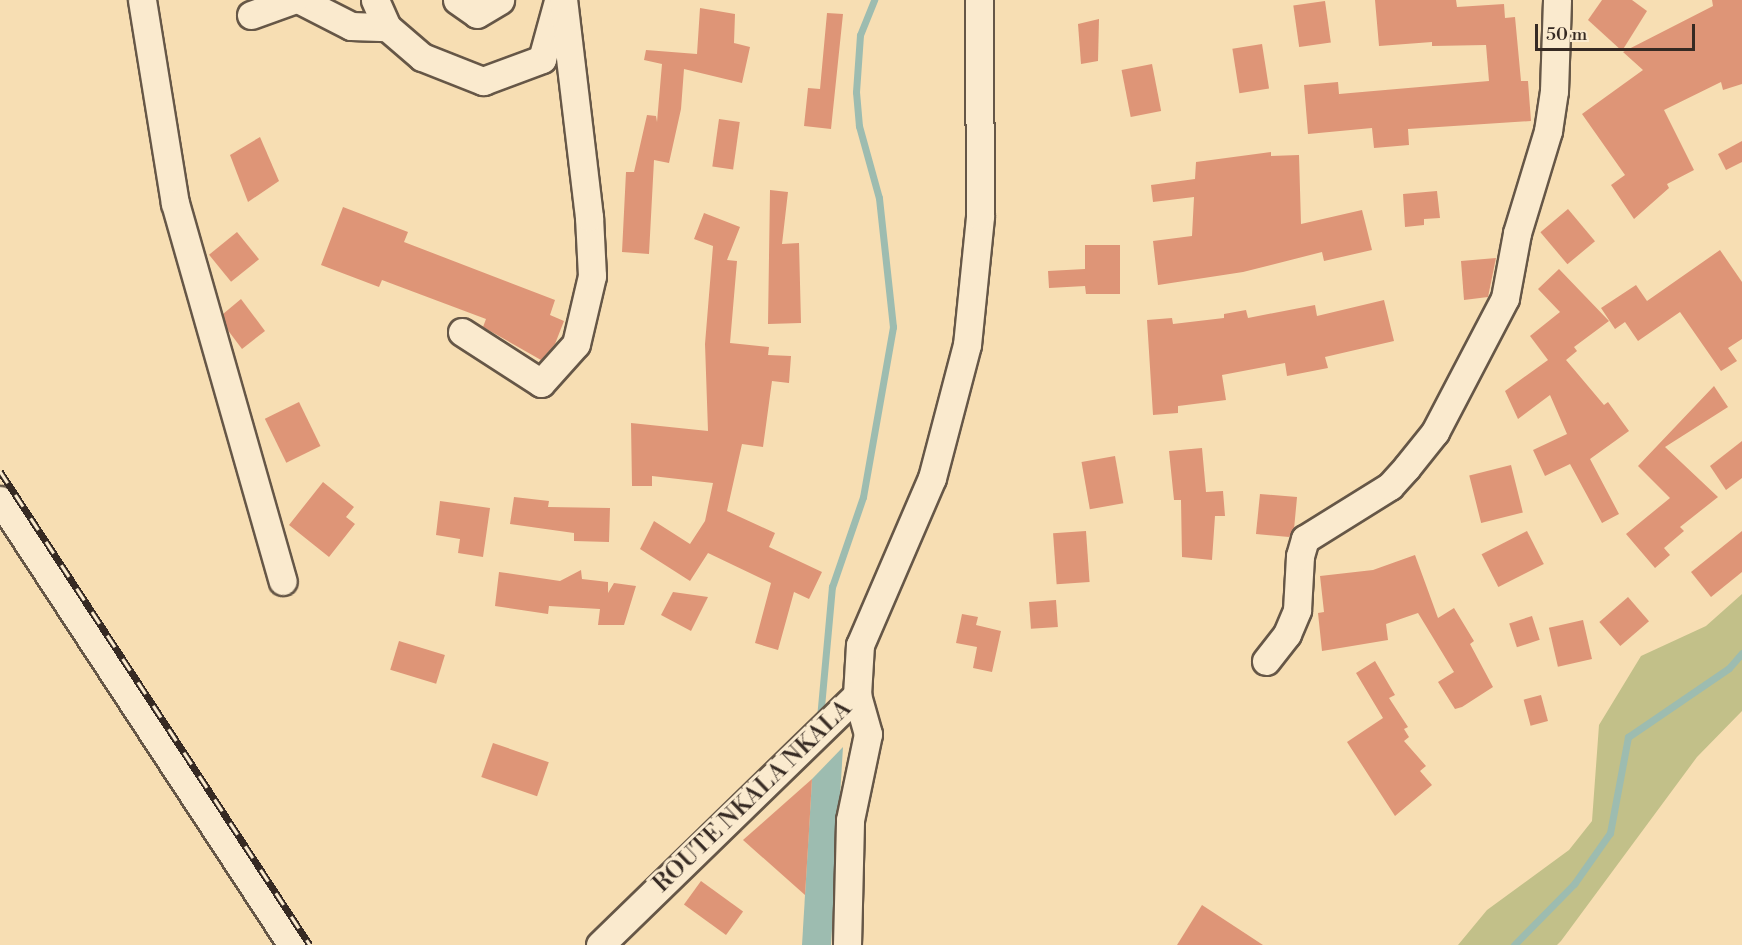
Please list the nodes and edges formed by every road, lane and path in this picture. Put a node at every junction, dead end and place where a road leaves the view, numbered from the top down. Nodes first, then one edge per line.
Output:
1 (142, 0) edge
2 (293, 0) edge
3 (300, 0) edge
4 (375, 0) edge
5 (457, 0) edge
6 (500, 0) edge
7 (558, 0) edge
8 (563, 0) edge
9 (979, 0) edge
10 (1557, 0) edge
11 (251, 15) dead end
12 (387, 27) junction
13 (462, 332) dead end
14 (0, 500) edge
15 (283, 581) dead end
16 (1266, 661) dead end
17 (857, 695) junction
18 (292, 945) edge
19 (600, 945) edge
20 (847, 945) edge

1 - 15 street
2 - 11 street
3 - 12 street
4 - 12 street
5 - 6 street
7 - 12 street
8 - 13 street
9 - 17 street, ROUTE NKALA NKALA
10 - 16 street
14 - 18 street
17 - 19 street, ROUTE NKALA NKALA
17 - 20 street

